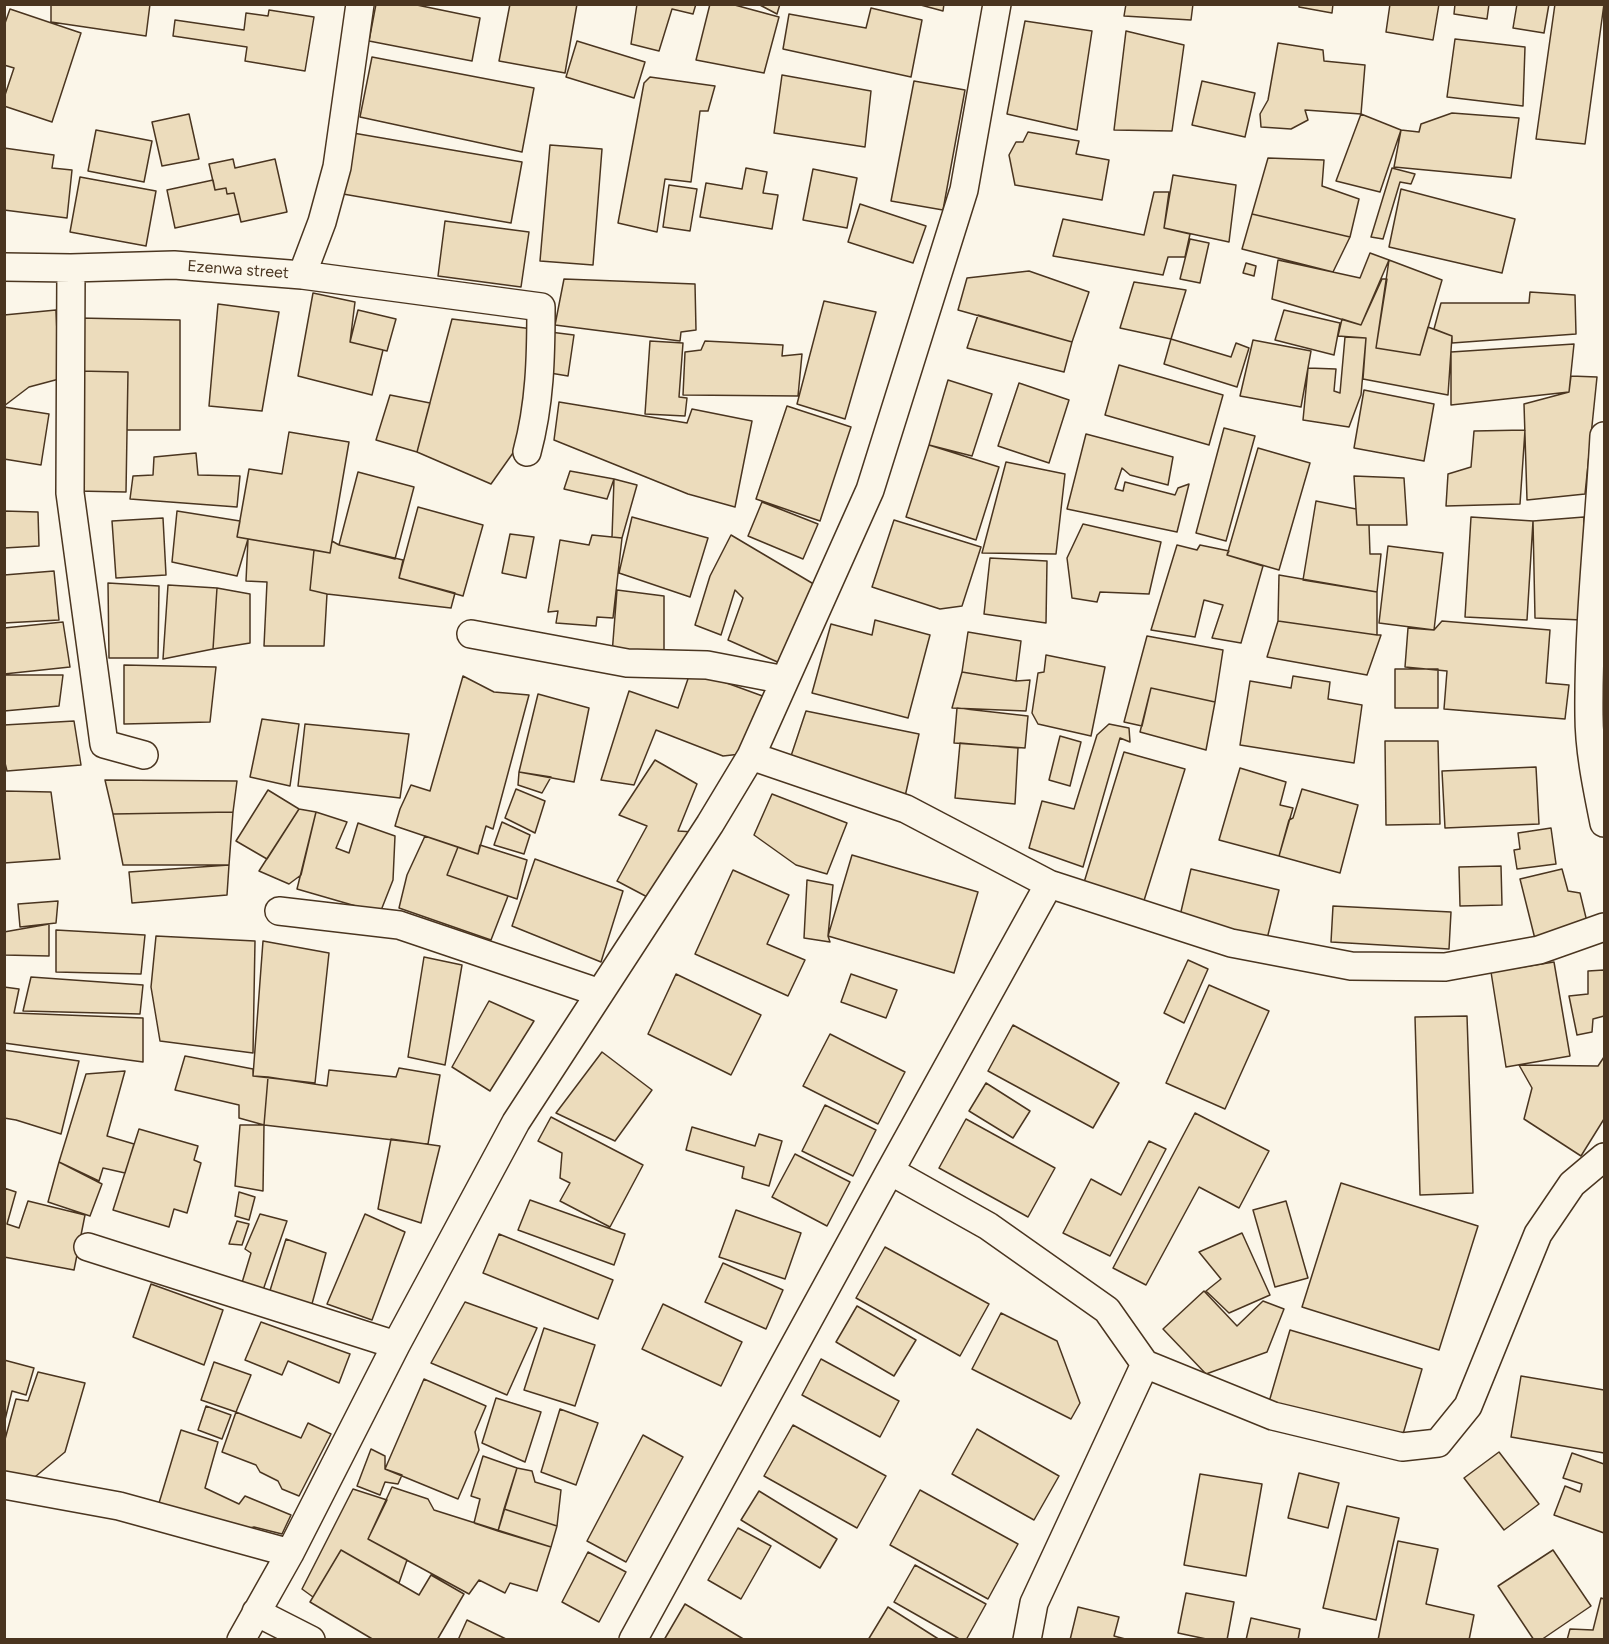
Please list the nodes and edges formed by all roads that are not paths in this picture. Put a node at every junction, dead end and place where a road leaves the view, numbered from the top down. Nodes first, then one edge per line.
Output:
1 (360, 4) edge
2 (997, 4) edge
3 (4, 267) edge
4 (71, 268) junction
5 (302, 275) junction
6 (1605, 436) edge
7 (528, 452) dead end
8 (471, 634) dead end
9 (785, 680) junction
10 (144, 754) dead end
11 (751, 756) junction
12 (1605, 823) edge
13 (1049, 884) junction
14 (279, 911) dead end
15 (1605, 927) edge
16 (600, 993) junction
17 (1605, 1157) edge
18 (890, 1171) junction
19 (88, 1246) dead end
20 (396, 1345) junction
21 (1145, 1364) junction
22 (4, 1485) edge
23 (290, 1554) junction
24 (256, 1612) junction
25 (241, 1640) edge
26 (311, 1640) edge
27 (633, 1640) edge
28 (1027, 1640) edge

1 - 5 street, Ezenwa street
2 - 9 street
3 - 4 street, Ezenwa street
4 - 5 street, Ezenwa street
4 - 10 street
5 - 7 street
6 - 12 street
8 - 9 street
9 - 11 street
11 - 13 street
11 - 16 street
13 - 15 street
13 - 18 street
14 - 16 street
16 - 20 street
17 - 21 street
18 - 21 street
18 - 27 street
19 - 20 street
20 - 23 street
21 - 28 street
22 - 23 street
23 - 24 street
24 - 25 street
24 - 26 street

